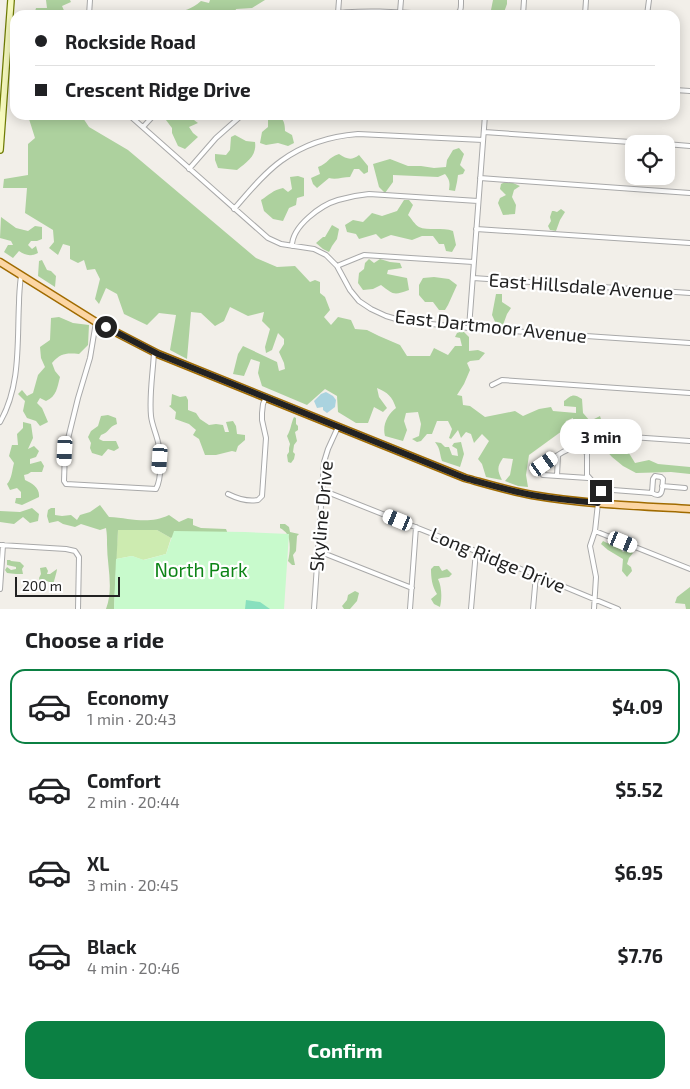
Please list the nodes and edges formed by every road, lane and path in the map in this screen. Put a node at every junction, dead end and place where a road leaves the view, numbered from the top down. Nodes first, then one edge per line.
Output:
1 (10, 14) edge
2 (135, 120) edge
3 (149, 120) edge
4 (236, 120) edge
5 (485, 120) edge
6 (143, 127) junction
7 (484, 132) junction
8 (483, 140) junction
9 (625, 142) edge
10 (675, 145) edge
11 (690, 146) edge
12 (0, 150) edge
13 (189, 169) junction
14 (480, 178) junction
15 (690, 193) edge
16 (478, 201) junction
17 (234, 209) junction
18 (476, 229) junction
19 (690, 243) edge
20 (292, 246) junction
21 (0, 262) edge
22 (474, 262) junction
23 (337, 266) junction
24 (21, 275) junction
25 (473, 278) junction
26 (690, 293) edge
27 (96, 322) junction
28 (469, 328) junction
29 (690, 343) edge
30 (154, 352) junction
31 (492, 385) dead end
32 (690, 393) edge
33 (266, 397) junction
34 (0, 422) edge
35 (338, 426) junction
36 (625, 440) dead end
37 (690, 441) edge
38 (558, 455) junction
39 (557, 476) junction
40 (588, 478) junction
41 (662, 486) junction
42 (685, 488) dead end
43 (600, 489) junction
44 (322, 490) junction
45 (652, 493) junction
46 (228, 494) dead end
47 (598, 503) junction
48 (690, 509) edge
49 (416, 527) junction
50 (595, 531) junction
51 (2, 545) edge
52 (318, 551) junction
53 (476, 551) junction
54 (690, 568) edge
55 (536, 575) junction
56 (412, 588) junction
57 (0, 589) edge
58 (594, 599) junction
59 (78, 609) edge
60 (314, 609) edge
61 (410, 609) edge
62 (472, 609) edge
63 (533, 609) edge
64 (594, 609) edge
65 (618, 609) edge

1 - 12 street
2 - 6 street, East Dartmoor Avenue
3 - 6 street
4 - 13 street
5 - 7 street
6 - 13 street, East Dartmoor Avenue
7 - 8 street
7 - 9 street
8 - 14 street
8 - 17 street
10 - 11 street
13 - 17 street, East Dartmoor Avenue
14 - 15 street
14 - 16 street
16 - 18 street
16 - 20 street
17 - 20 street, East Dartmoor Avenue
18 - 19 street
18 - 22 street
20 - 23 street, East Dartmoor Avenue
21 - 24 main road
22 - 23 street, East Hillsdale Avenue
22 - 25 street
23 - 28 street, East Dartmoor Avenue
24 - 27 main road
24 - 34 street
25 - 26 street, East Hillsdale Avenue
25 - 28 street
27 - 30 main road
27 - 30 street
28 - 29 street, East Dartmoor Avenue
30 - 33 main road
31 - 32 street
33 - 35 main road
33 - 46 street
35 - 44 street, Skyline Drive
35 - 47 main road
36 - 37 street
38 - 39 street
38 - 39 street
38 - 40 street
39 - 40 street
40 - 43 street
41 - 42 street
41 - 45 street
41 - 45 street
43 - 45 street
43 - 47 street
44 - 49 street, Long Ridge Drive
44 - 52 street, Skyline Drive
47 - 48 main road
47 - 50 street
49 - 53 street, Long Ridge Drive
49 - 56 street
50 - 54 street
50 - 58 street
51 - 57 street
51 - 59 street
52 - 56 street
52 - 60 street, Skyline Drive
53 - 55 street, Long Ridge Drive
53 - 62 street
55 - 58 street, Long Ridge Drive
55 - 63 street
56 - 61 street
58 - 64 street
58 - 65 street, Long Ridge Drive

